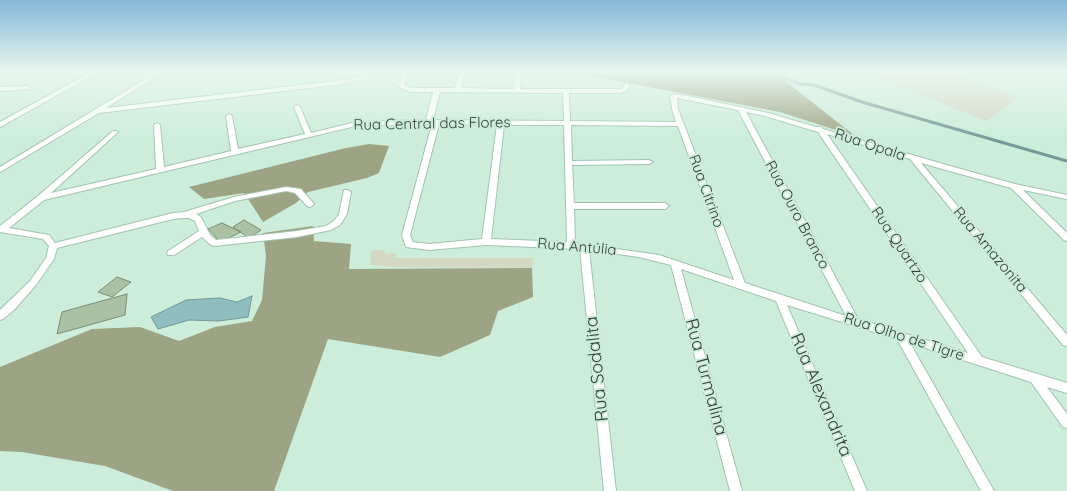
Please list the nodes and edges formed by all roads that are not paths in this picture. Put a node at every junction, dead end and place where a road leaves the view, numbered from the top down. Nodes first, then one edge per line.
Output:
1 (54, 95) edge
2 (125, 95) edge
3 (234, 95) edge
4 (436, 95) edge
5 (566, 95) edge
6 (673, 96) joint
7 (297, 107) dead end
8 (741, 109) junction
9 (99, 111) junction
10 (229, 116) dead end
11 (432, 122) junction
12 (501, 122) junction
13 (568, 123) junction
14 (681, 124) junction
15 (0, 125) edge
16 (157, 125) dead end
17 (819, 128) junction
18 (115, 132) dead end
19 (308, 134) junction
20 (235, 152) junction
21 (913, 158) junction
22 (649, 162) dead end
23 (569, 163) junction
24 (160, 169) junction
25 (0, 170) edge
26 (1014, 186) junction
27 (347, 192) dead end
28 (1067, 197) edge
29 (41, 198) junction
30 (310, 204) dead end
31 (570, 206) junction
32 (665, 206) dead end
33 (184, 215) junction
34 (1, 229) edge
35 (204, 231) junction
36 (1067, 238) edge
37 (486, 242) junction
38 (571, 244) junction
39 (53, 246) junction
40 (584, 246) junction
41 (171, 252) dead end
42 (675, 263) junction
43 (741, 286) junction
44 (780, 299) junction
45 (0, 316) edge
46 (854, 321) junction
47 (900, 336) junction
48 (1067, 342) edge
49 (979, 361) junction
50 (1035, 378) junction
51 (1067, 388) edge
52 (1067, 423) edge
53 (610, 491) edge
54 (736, 491) edge
55 (861, 491) edge
56 (988, 491) edge

1 - 15 street
2 - 9 street
3 - 9 street
4 - 11 street
5 - 13 street
6 - 8 street, Rua Opala
6 - 14 street, Rua Citrino
7 - 19 street
8 - 17 street, Rua Opala
8 - 46 street, Rua Ouro Branco
9 - 25 street
10 - 20 street
11 - 12 street, Rua Central das Flores
11 - 19 street, Rua Central das Flores
11 - 37 street, Rua Antúlia
12 - 13 street, Rua Central das Flores
12 - 37 street
13 - 14 street, Rua Central das Flores
13 - 23 street
14 - 43 street, Rua Citrino
16 - 24 street
17 - 21 street, Rua Opala
17 - 49 street, Rua Quartzo
18 - 29 street
19 - 20 street, Rua Central das Flores
20 - 24 street, Rua Central das Flores
21 - 26 street, Rua Opala
21 - 48 street, Rua Amazonita
22 - 23 street
23 - 31 street
24 - 29 street, Rua Central das Flores
26 - 28 street, Rua Opala
26 - 36 street
27 - 35 street
29 - 34 street
30 - 33 street
31 - 32 street
31 - 38 street
33 - 35 street
33 - 39 street
34 - 39 street
35 - 41 street
37 - 38 street, Rua Antúlia
38 - 40 street, Rua Antúlia
39 - 45 street
40 - 42 street, Rua Antúlia
40 - 53 street, Rua Sodalita
42 - 43 street, Rua Antúlia
42 - 54 street, Rua Turmalina
43 - 44 street, Rua Olho de Tigre
44 - 46 street, Rua Olho de Tigre
44 - 55 street, Rua Alexandrita
46 - 47 street, Rua Olho de Tigre
47 - 49 street, Rua Olho de Tigre
47 - 56 street
49 - 50 street, Rua Olho de Tigre
50 - 51 street, Rua Olho de Tigre
50 - 52 street

